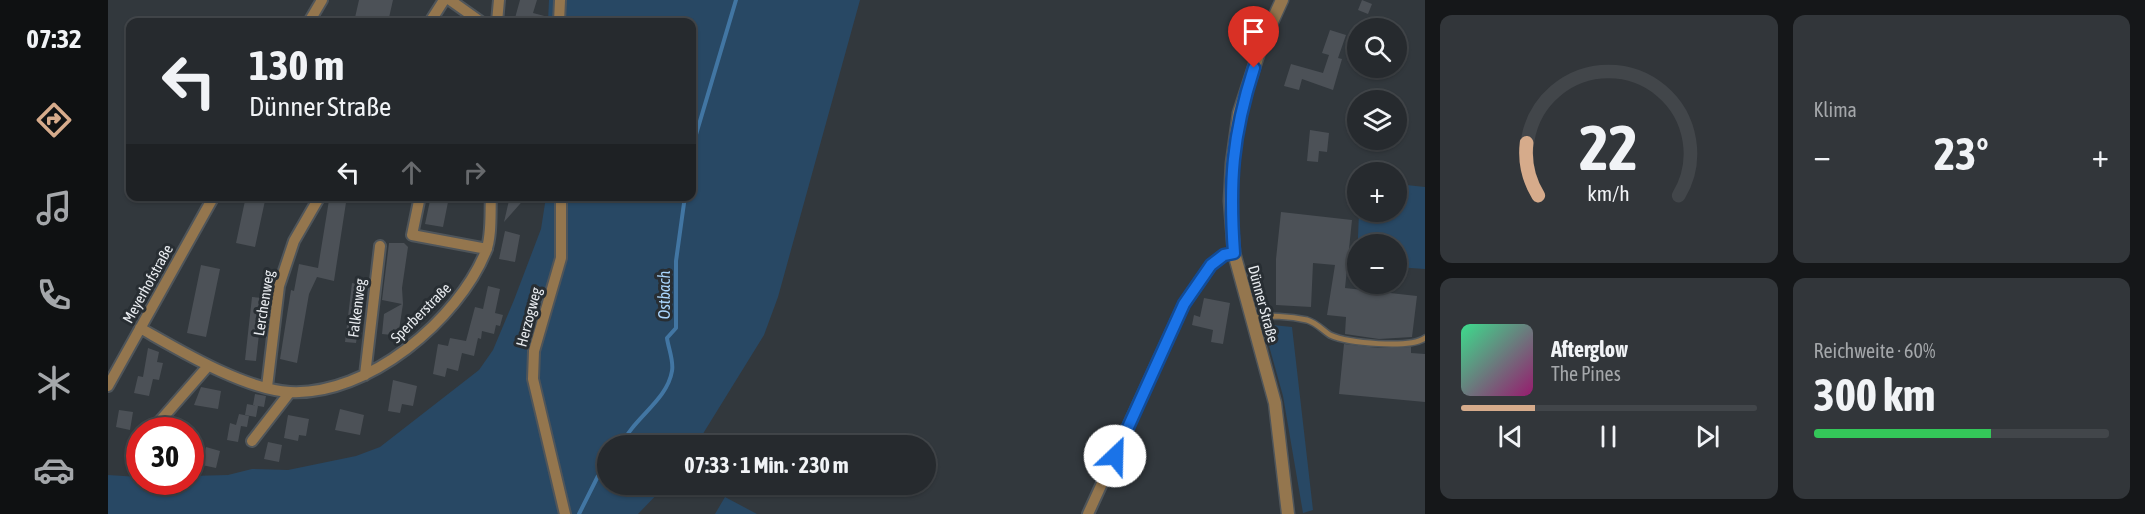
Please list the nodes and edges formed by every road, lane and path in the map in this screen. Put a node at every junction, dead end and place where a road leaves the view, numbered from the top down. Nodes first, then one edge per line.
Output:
1 (322, 0) edge
2 (444, 0) edge
3 (450, 0) edge
4 (499, 0) edge
5 (560, 0) edge
6 (1282, 0) edge
7 (311, 18) edge
8 (433, 18) edge
9 (475, 18) edge
10 (497, 18) edge
11 (559, 18) edge
12 (211, 201) edge
13 (317, 201) edge
14 (419, 201) edge
15 (491, 201) edge
16 (561, 201) edge
17 (380, 246) dead end
18 (487, 249) junction
19 (1234, 253) junction
20 (1252, 318) junction
21 (140, 328) junction
22 (1425, 338) edge
23 (208, 366) junction
24 (365, 375) junction
25 (108, 386) edge
26 (267, 387) junction
27 (290, 392) junction
28 (163, 417) edge
29 (252, 441) dead end
30 (565, 512) edge
31 (1088, 514) edge
32 (1288, 514) edge

1 - 7 street
2 - 8 street
3 - 9 street
4 - 10 street
5 - 11 street
6 - 19 street, Dünner Straße
12 - 21 street, Meyerhofstraße
13 - 26 street, Lerchenweg
14 - 18 street
15 - 18 street, Sperberstraße
16 - 30 street, Herzogweg
17 - 24 street, Falkenweg
18 - 24 street, Sperberstraße
19 - 20 street, Dünner Straße
19 - 31 street
20 - 22 lane
20 - 32 street, Dünner Straße
21 - 23 street, Sperberstraße
21 - 25 street, Meyerhofstraße
23 - 26 street, Sperberstraße
23 - 28 street
24 - 27 street, Sperberstraße
26 - 27 street, Sperberstraße
27 - 29 street

